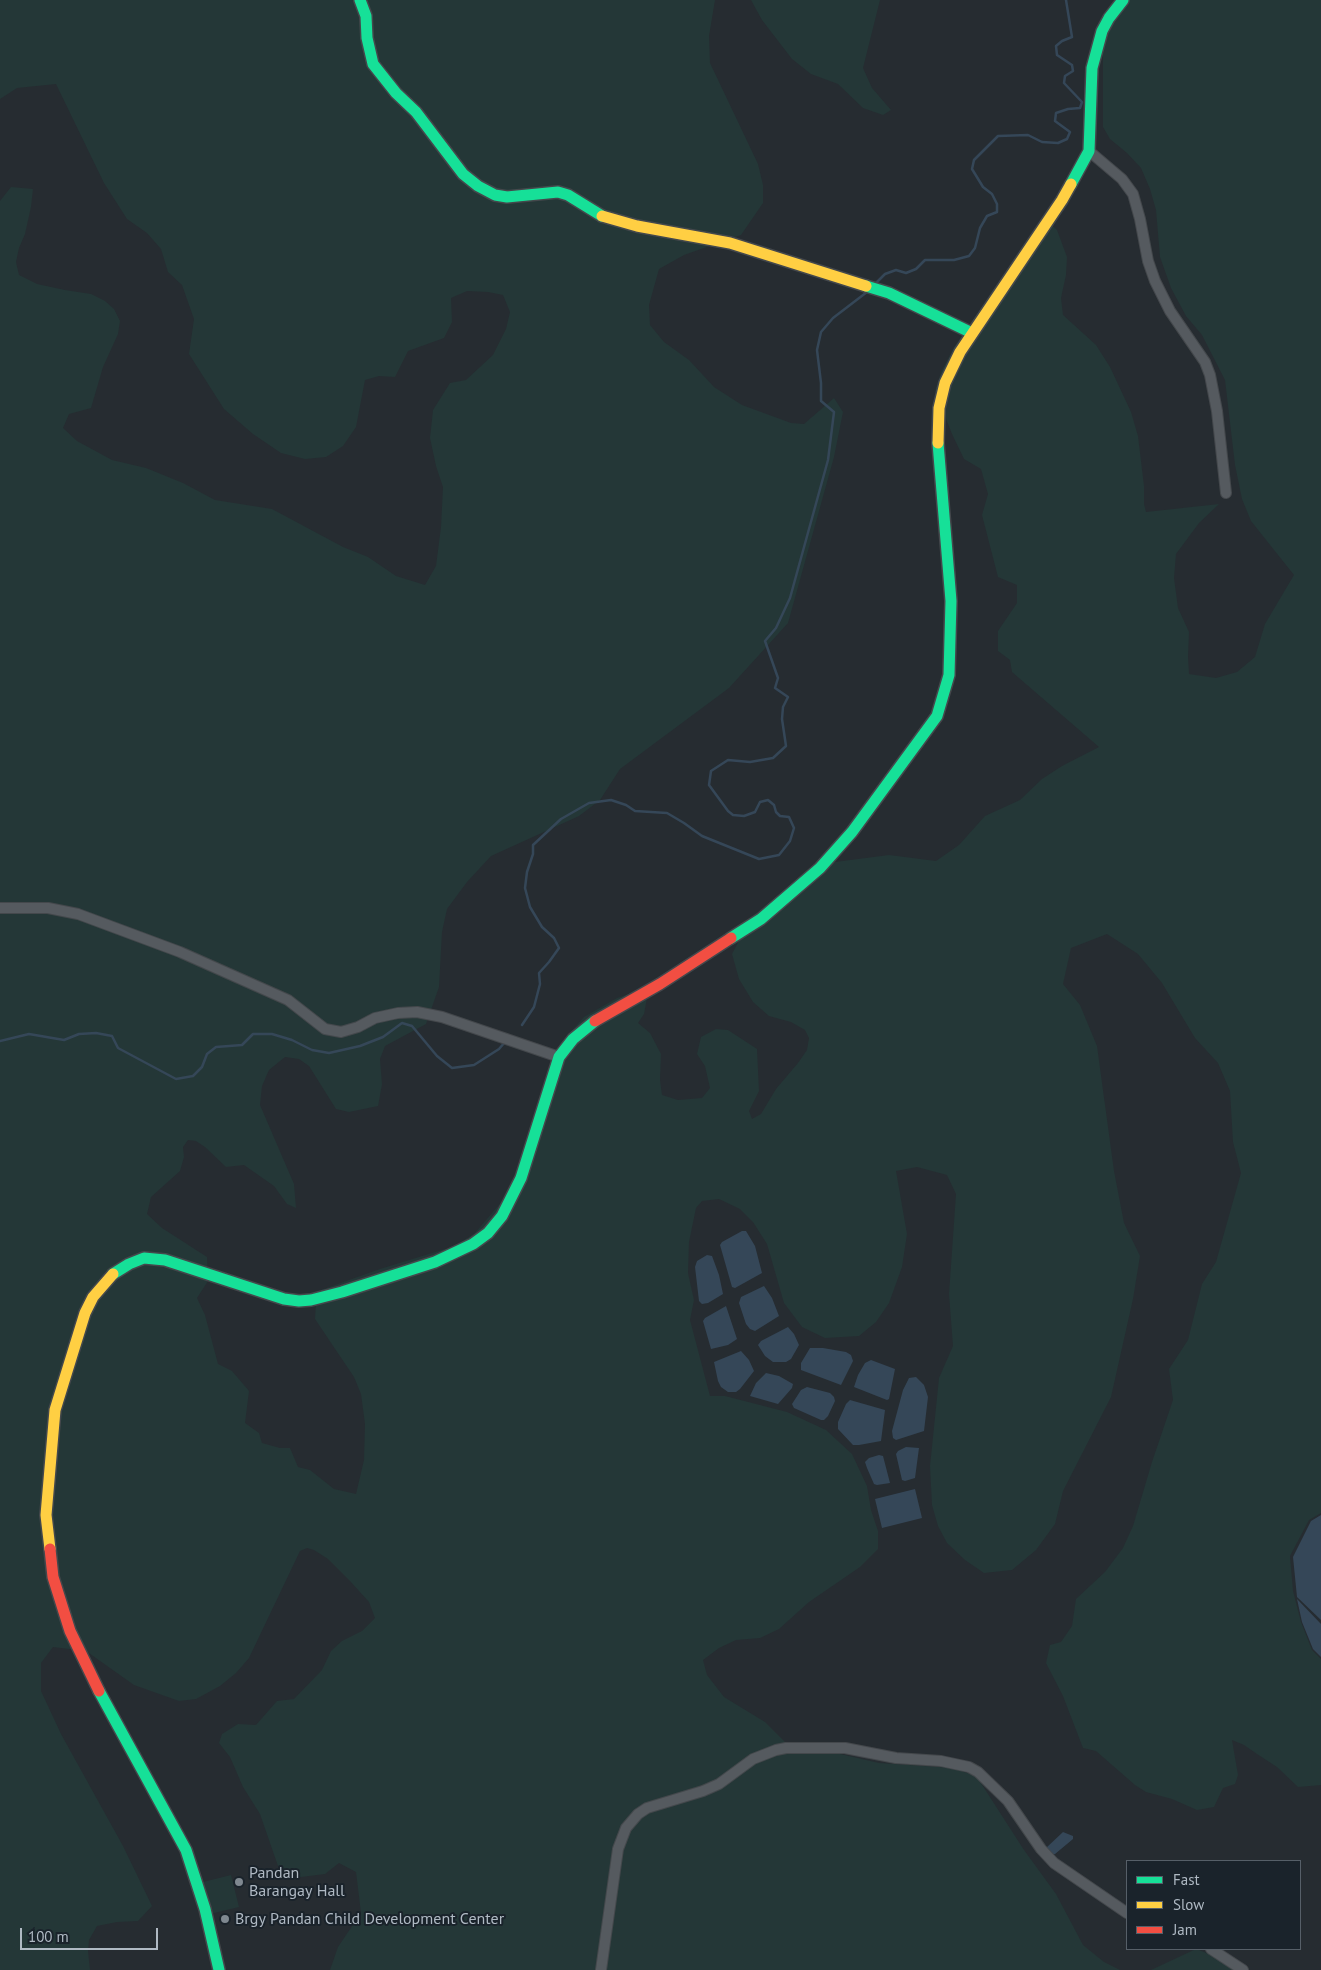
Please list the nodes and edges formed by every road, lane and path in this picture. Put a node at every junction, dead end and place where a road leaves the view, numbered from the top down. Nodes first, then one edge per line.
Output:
1 (360, 0) edge
2 (1123, 0) edge
3 (1089, 151) junction
4 (972, 333) junction
5 (1226, 493) dead end
6 (0, 908) edge
7 (559, 1057) junction
8 (1126, 1912) edge
9 (1212, 1950) edge
10 (219, 1970) edge
11 (601, 1970) edge
12 (1243, 1970) edge

1 - 4 street
2 - 3 street
3 - 4 street
3 - 5 street
4 - 7 street
6 - 7 street
7 - 10 street
8 - 11 street
9 - 12 street

